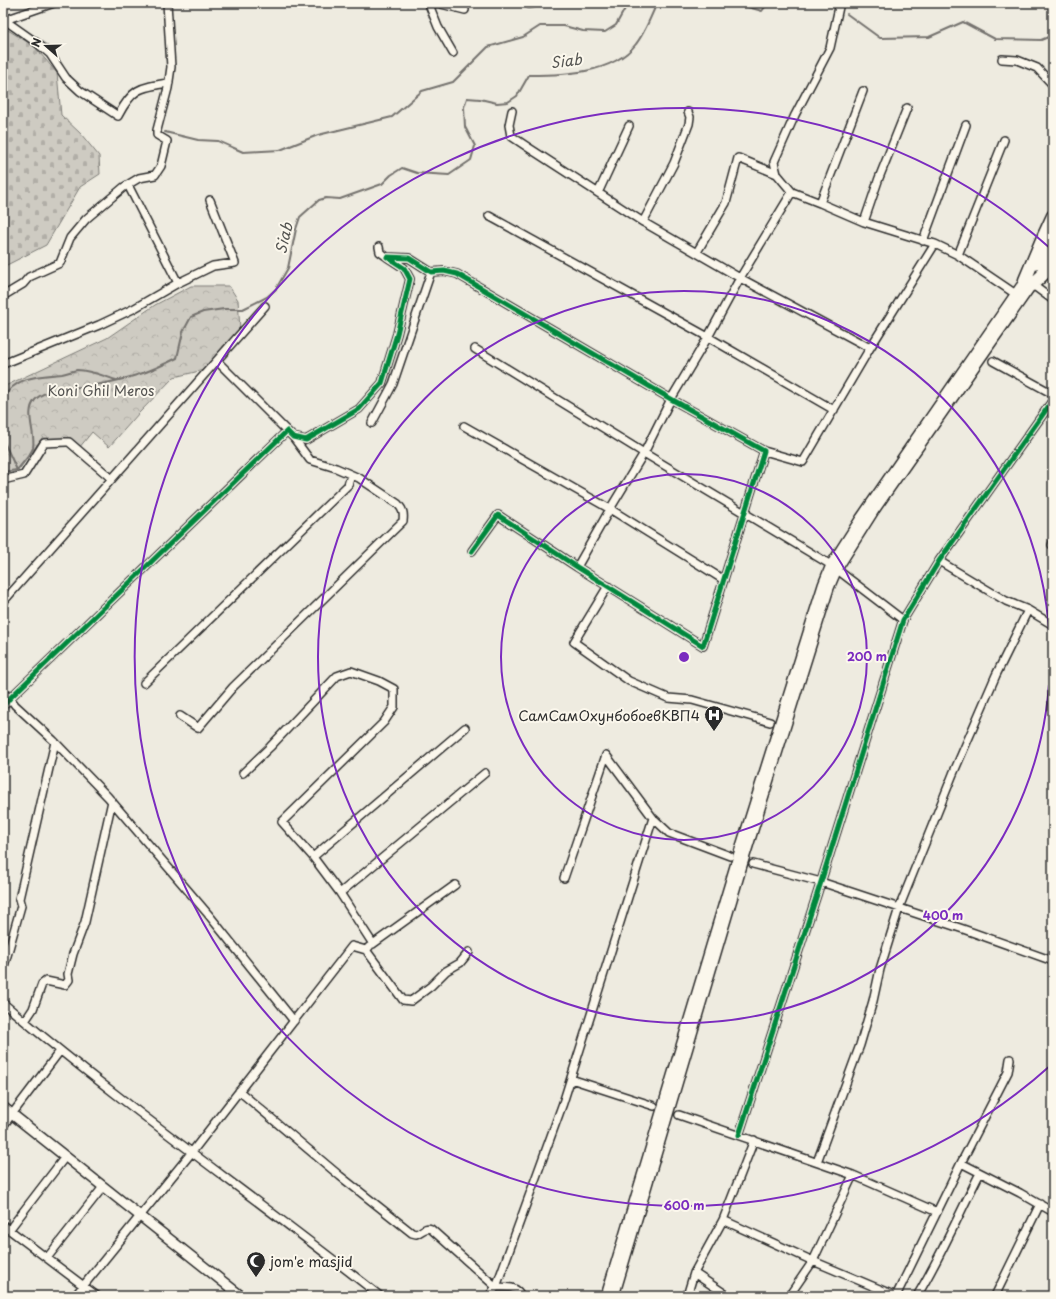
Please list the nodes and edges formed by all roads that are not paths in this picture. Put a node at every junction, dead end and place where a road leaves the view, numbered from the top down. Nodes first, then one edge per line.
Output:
1 (54, 3) edge
2 (167, 3) edge
3 (436, 3) edge
4 (837, 3) edge
5 (465, 10) dead end
6 (4, 19) edge
7 (453, 53) dead end
8 (1002, 59) dead end
9 (169, 83) junction
10 (1053, 85) edge
11 (863, 92) dead end
12 (907, 108) dead end
13 (512, 111) dead end
14 (688, 112) dead end
15 (966, 125) dead end
16 (629, 126) dead end
17 (1004, 140) dead end
18 (777, 174) junction
19 (128, 185) junction
20 (792, 192) junction
21 (598, 193) junction
22 (210, 200) dead end
23 (820, 202) junction
24 (489, 216) dead end
25 (1053, 216) edge
26 (643, 222) junction
27 (864, 222) junction
28 (1053, 239) edge
29 (923, 241) junction
30 (935, 244) junction
31 (379, 247) dead end
32 (697, 252) junction
33 (958, 254) junction
34 (1053, 255) edge
35 (386, 257) junction
36 (1053, 265) edge
37 (431, 272) junction
38 (740, 278) junction
39 (1029, 282) junction
40 (178, 283) junction
41 (3, 296) edge
42 (1019, 296) junction
43 (1053, 300) edge
44 (265, 306) dead end
45 (708, 337) junction
46 (475, 348) dead end
47 (870, 348) junction
48 (217, 361) junction
49 (993, 361) dead end
50 (3, 364) edge
51 (1053, 394) edge
52 (671, 399) junction
53 (1053, 400) edge
54 (834, 410) junction
55 (372, 423) dead end
56 (464, 426) dead end
57 (287, 431) junction
58 (293, 437) junction
59 (764, 451) junction
60 (644, 453) junction
61 (351, 475) junction
62 (112, 479) junction
63 (3, 480) edge
64 (610, 509) junction
65 (745, 512) junction
66 (472, 551) dead end
67 (939, 561) junction
68 (577, 567) junction
69 (834, 567) junction
70 (724, 580) junction
71 (608, 586) junction
72 (3, 602) edge
73 (1028, 610) junction
74 (903, 620) junction
75 (1053, 625) edge
76 (144, 683) dead end
77 (3, 693) edge
78 (10, 698) junction
79 (3, 706) edge
80 (180, 716) dead end
81 (770, 722) dead end
82 (465, 728) dead end
83 (55, 742) junction
84 (243, 773) dead end
85 (485, 773) dead end
86 (112, 801) junction
87 (653, 818) junction
88 (730, 856) dead end
89 (313, 857) junction
90 (753, 864) dead end
91 (564, 878) dead end
92 (821, 882) junction
93 (455, 885) dead end
94 (340, 893) junction
95 (900, 908) junction
96 (372, 944) junction
97 (366, 950) junction
98 (469, 952) dead end
99 (1053, 961) edge
100 (3, 970) edge
101 (3, 1003) edge
102 (294, 1020) junction
103 (25, 1021) junction
104 (60, 1051) junction
105 (1010, 1059) dead end
106 (571, 1079) junction
107 (239, 1091) junction
108 (654, 1106) dead end
109 (3, 1107) edge
110 (12, 1114) junction
111 (679, 1114) dead end
112 (3, 1126) edge
113 (739, 1135) junction
114 (754, 1140) junction
115 (192, 1152) junction
116 (65, 1157) junction
117 (817, 1162) junction
118 (961, 1163) junction
119 (980, 1173) junction
120 (854, 1175) junction
121 (103, 1187) junction
122 (1040, 1204) junction
123 (937, 1212) junction
124 (1053, 1212) edge
125 (139, 1216) junction
126 (723, 1220) junction
127 (3, 1225) edge
128 (9, 1230) junction
129 (47, 1258) junction
130 (813, 1261) junction
131 (694, 1274) junction
132 (84, 1285) junction
133 (496, 1287) junction
134 (75, 1296) edge
135 (98, 1296) edge
136 (241, 1296) edge
137 (380, 1296) edge
138 (489, 1296) edge
139 (520, 1296) edge
140 (606, 1296) edge
141 (614, 1296) edge
142 (687, 1296) edge
143 (728, 1296) edge
144 (789, 1296) edge
145 (896, 1296) edge
146 (917, 1296) edge
147 (995, 1296) edge

1 - 6 street
2 - 9 street
3 - 5 street
3 - 7 street
4 - 18 street
6 - 9 street
8 - 10 street
9 - 19 street
11 - 23 street
12 - 27 street
13 - 21 street
14 - 26 street
15 - 29 street
16 - 21 street
17 - 33 street
18 - 20 street
18 - 32 street
19 - 40 street
19 - 41 street
20 - 23 street
20 - 38 street
21 - 26 street
22 - 40 street
23 - 27 street
24 - 45 street
25 - 39 highway
26 - 32 street
27 - 29 street
28 - 39 main road
29 - 30 street
30 - 33 street
30 - 47 street
31 - 35 street
32 - 38 street
33 - 42 street
34 - 39 main road
35 - 37 street
35 - 58 street
36 - 39 highway
37 - 52 street
37 - 55 street
38 - 45 street
38 - 47 street
39 - 42 main road
39 - 43 street
40 - 50 street
42 - 69 main road
44 - 48 street
45 - 52 street
45 - 54 street
46 - 60 street
47 - 54 street
48 - 57 street
48 - 62 street
49 - 51 street
52 - 59 street
52 - 60 street
53 - 67 street
54 - 59 street
56 - 64 street
57 - 58 street
57 - 78 street
58 - 61 street
59 - 65 street
60 - 64 street
60 - 65 street
61 - 76 street
61 - 80 street
62 - 63 street
62 - 72 street
64 - 68 street
64 - 70 street
65 - 69 street
65 - 70 street
66 - 68 street
67 - 73 street
67 - 74 street
68 - 71 street
69 - 74 street
69 - 140 main road
69 - 141 main road
70 - 71 street
71 - 81 street
73 - 75 street
73 - 95 street
74 - 92 street
77 - 78 street
78 - 79 street
78 - 83 street
82 - 89 street
83 - 86 street
83 - 100 street
84 - 89 street
85 - 94 street
86 - 102 street
86 - 103 street
87 - 88 street
87 - 91 street
87 - 106 street
89 - 94 street
90 - 92 street
92 - 95 street
92 - 113 street
93 - 96 street
94 - 96 street
95 - 99 street
95 - 117 street
96 - 97 street
97 - 98 street
97 - 102 street
101 - 103 street
102 - 107 street
103 - 104 street
104 - 110 street
104 - 115 street
105 - 118 street
106 - 108 street
106 - 133 street
107 - 115 street
107 - 133 street
109 - 110 main road
110 - 112 street
110 - 116 main road
111 - 113 street
113 - 114 street
114 - 117 street
114 - 126 street
115 - 125 street
115 - 137 street
116 - 121 main road
116 - 128 street
117 - 120 street
118 - 119 street
118 - 123 street
119 - 122 street
119 - 146 street
120 - 123 street
120 - 130 street
121 - 125 main road
121 - 129 street
122 - 124 street
122 - 147 street
123 - 145 street
125 - 132 street
125 - 136 main road
126 - 130 street
126 - 131 street
127 - 128 street
128 - 129 street
129 - 132 street
130 - 144 street
130 - 145 street
131 - 142 street
131 - 143 street
132 - 134 street
132 - 135 street
133 - 138 street
133 - 139 street

